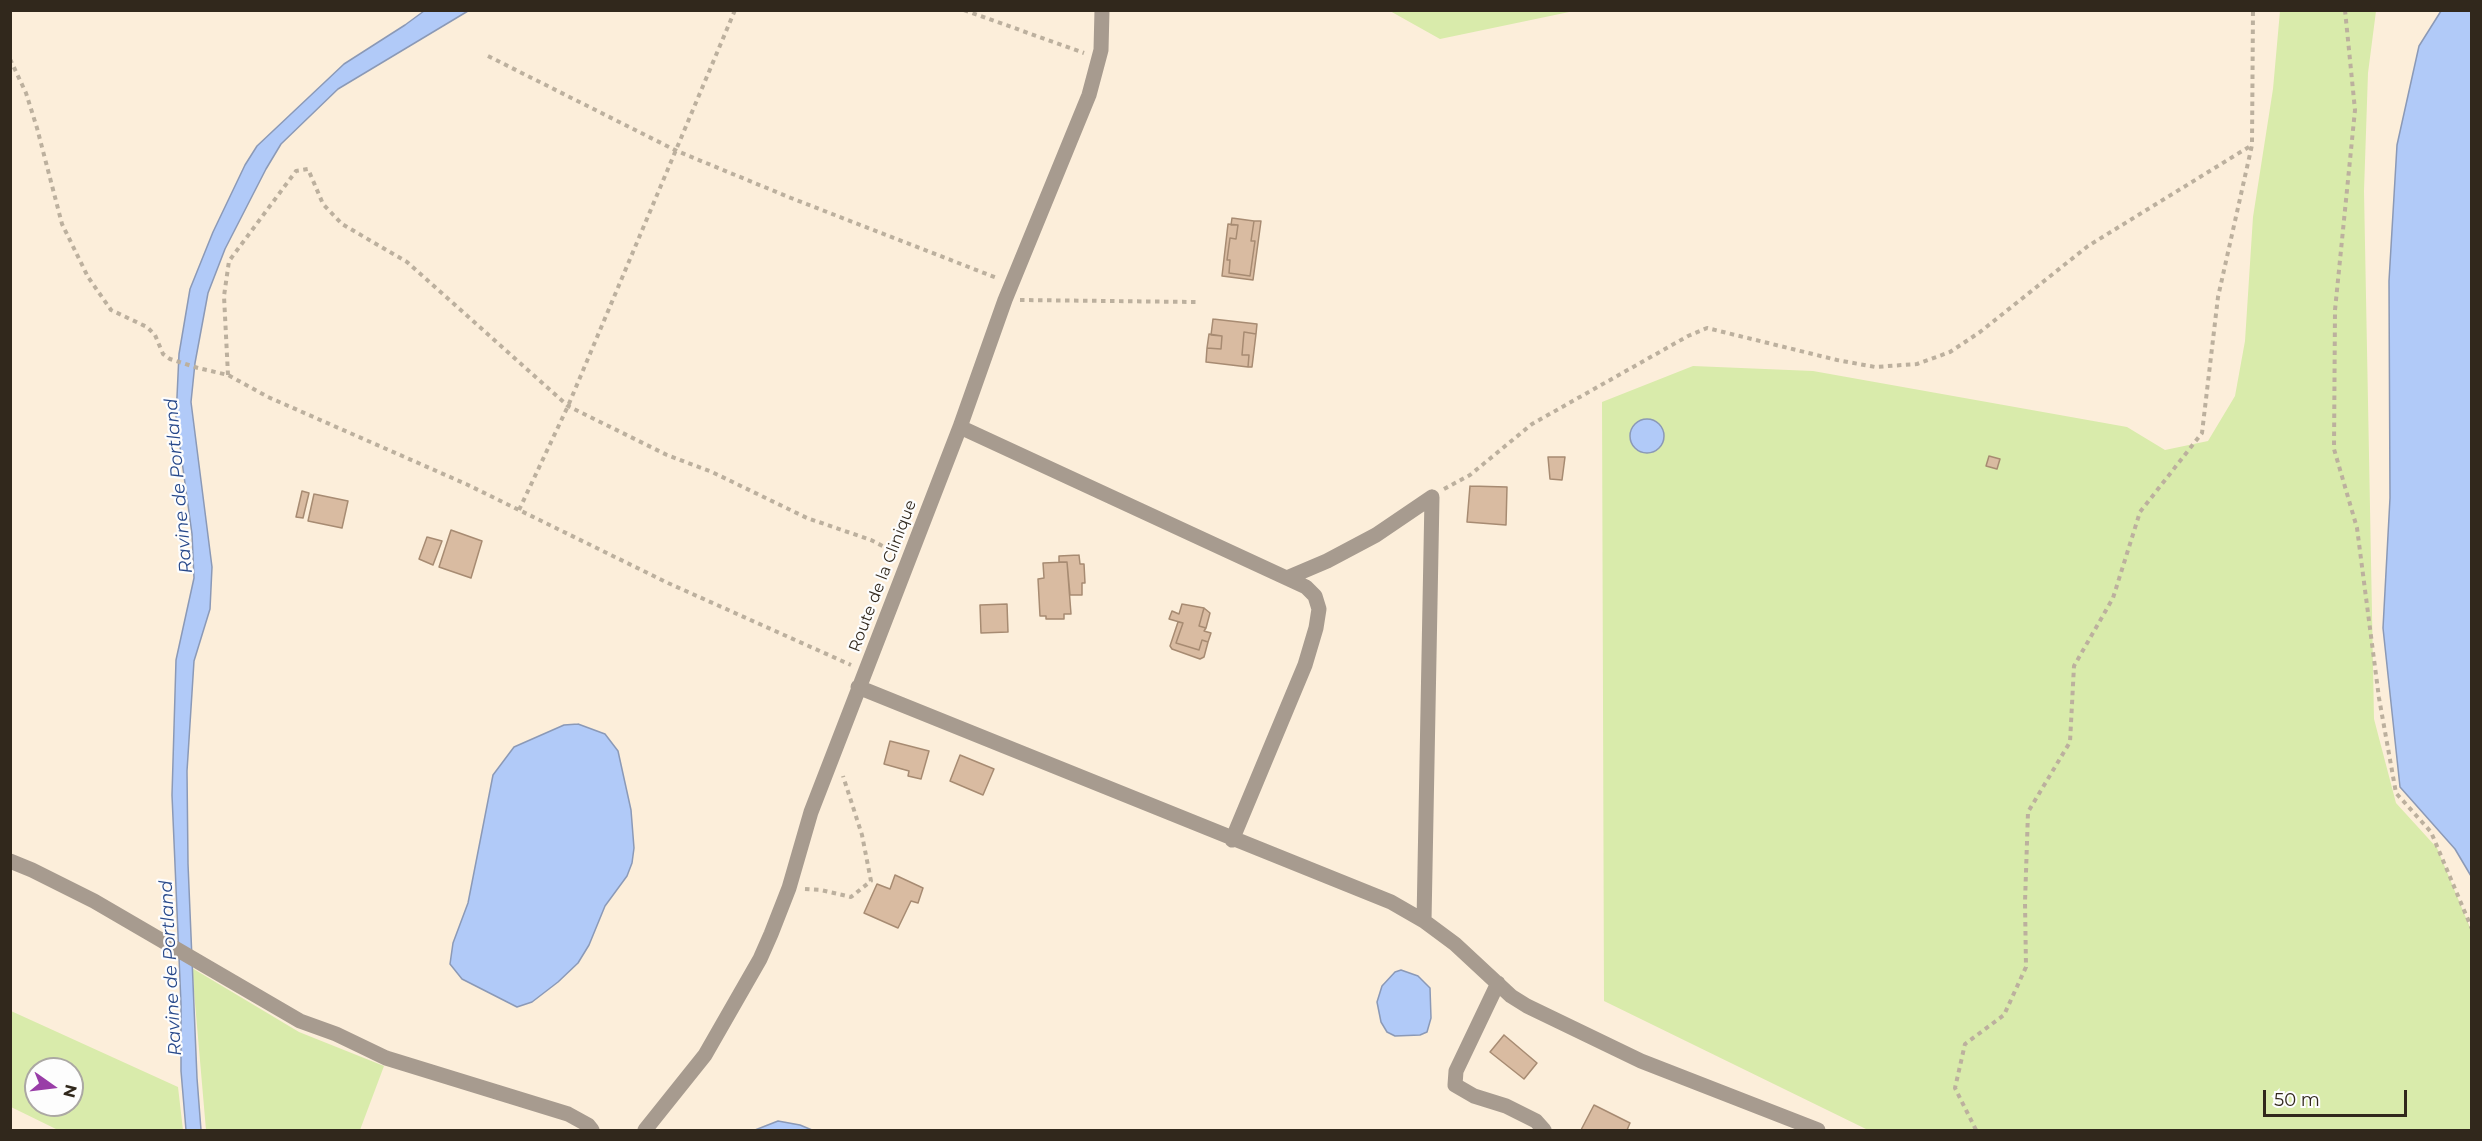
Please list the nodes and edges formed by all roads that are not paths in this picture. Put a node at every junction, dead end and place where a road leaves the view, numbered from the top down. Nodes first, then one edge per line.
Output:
1 (1102, 10) edge
2 (960, 428) junction
3 (1287, 578) junction
4 (858, 687) junction
5 (1232, 840) junction
6 (10, 861) edge
7 (1424, 921) junction
8 (1498, 983) junction
9 (592, 1131) edge
10 (645, 1131) edge
11 (1544, 1131) edge
12 (1818, 1131) edge

1 - 2 street, Route de la Clinique
2 - 3 street
2 - 4 street, Route de la Clinique
3 - 5 street
3 - 7 street
4 - 5 street
4 - 10 street, Route de la Clinique
5 - 7 street
6 - 9 street
7 - 8 street
8 - 11 street
8 - 12 street

